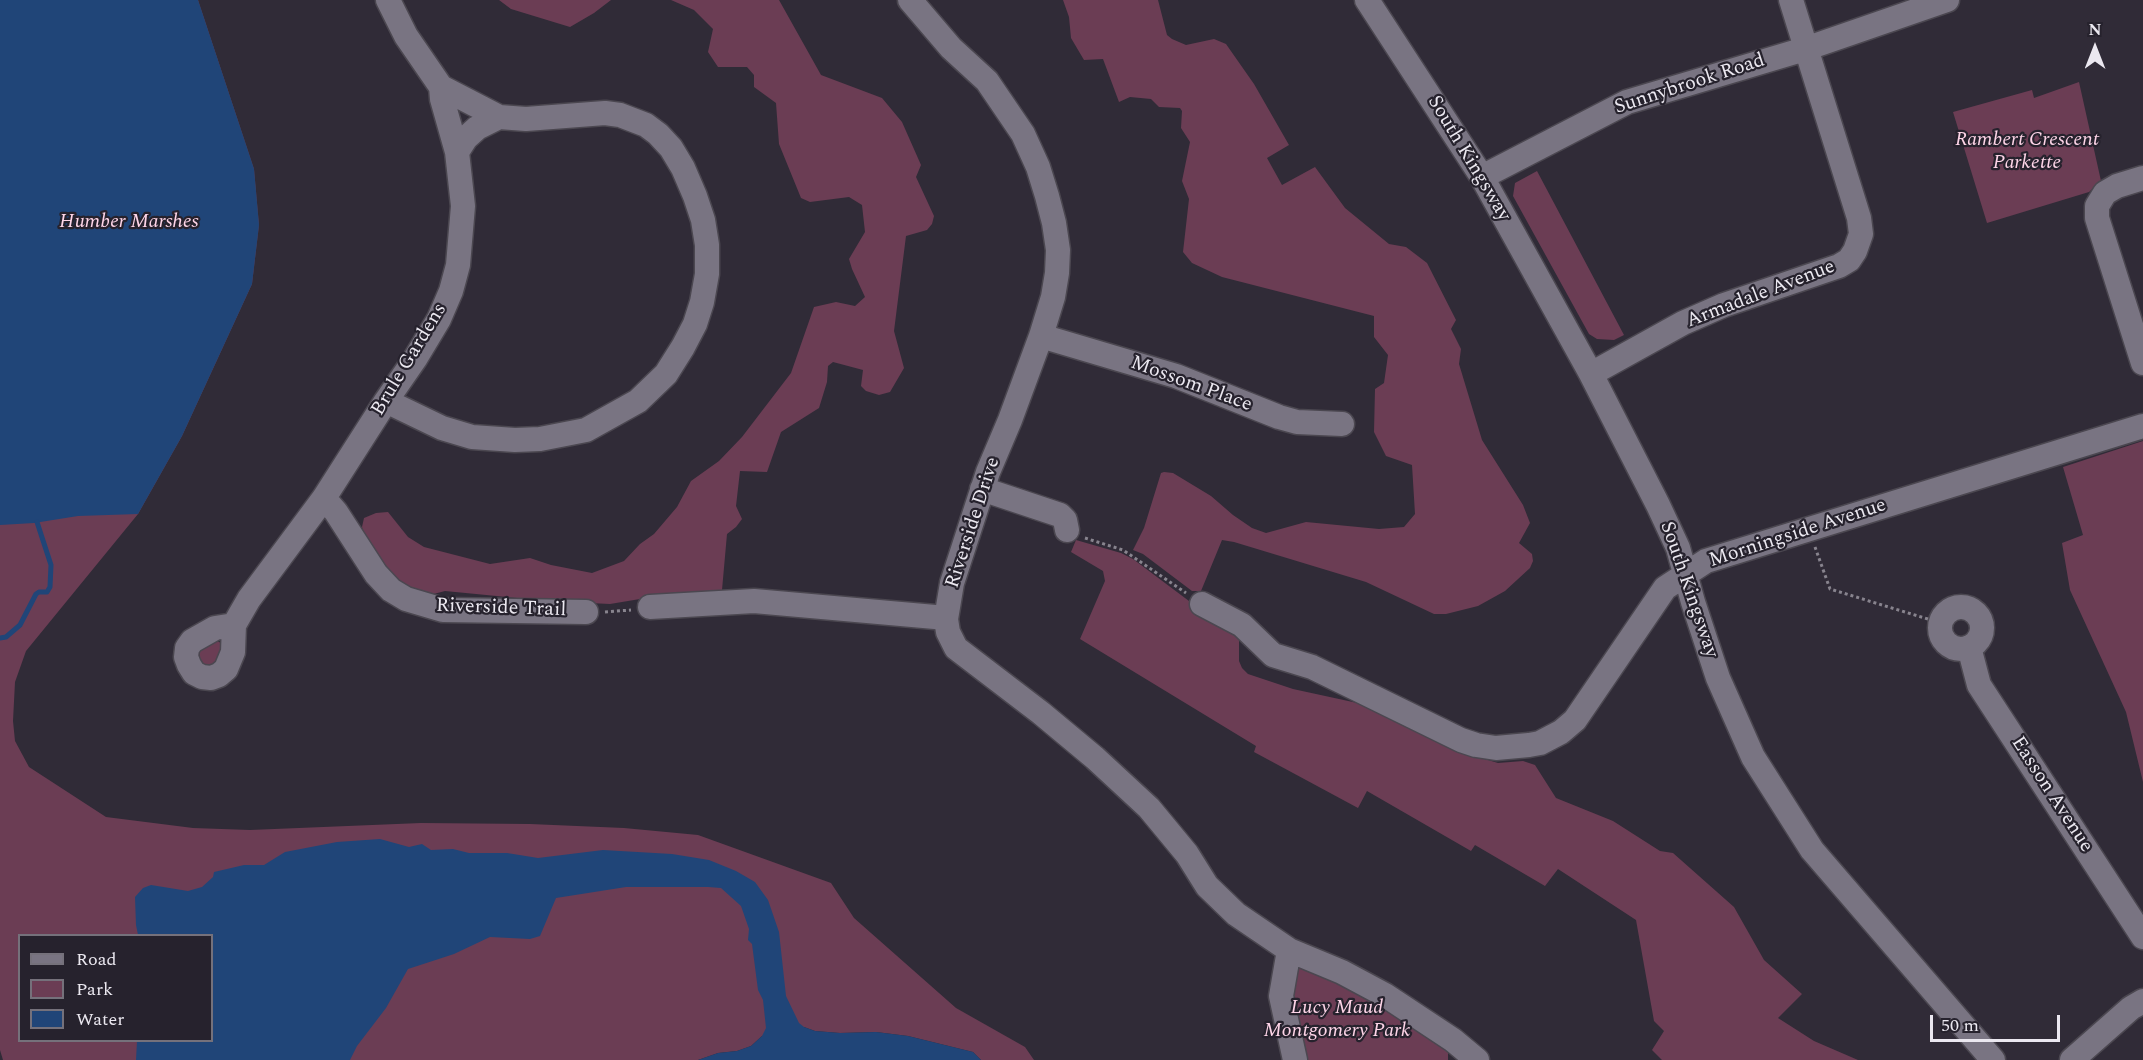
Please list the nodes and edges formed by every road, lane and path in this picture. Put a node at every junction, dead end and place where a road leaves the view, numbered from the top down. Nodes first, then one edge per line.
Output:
1 (388, 0) edge
2 (910, 0) edge
3 (1367, 0) edge
4 (1791, 0) edge
5 (1947, 0) edge
6 (1805, 49) junction
7 (441, 87) junction
8 (499, 117) junction
9 (457, 152) junction
10 (1482, 177) junction
11 (2143, 178) edge
12 (1041, 336) junction
13 (2143, 363) edge
14 (1591, 374) junction
15 (386, 400) junction
16 (1342, 424) dead end
17 (2143, 426) edge
18 (982, 489) junction
19 (324, 498) junction
20 (1072, 533) joint
21 (1814, 542) dead end
22 (1685, 574) junction
23 (1202, 604) joint
24 (646, 608) joint
25 (586, 612) dead end
26 (612, 612) dead end
27 (946, 619) junction
28 (1941, 621) junction
29 (234, 626) dead end
30 (1969, 647) junction
31 (2143, 937) edge
32 (1289, 950) junction
33 (2143, 1001) edge
34 (1474, 1059) edge
35 (1295, 1060) edge
36 (1993, 1060) edge
37 (2072, 1060) edge

1 - 7 street, Brule Gardens
2 - 12 street, Riverside Drive
3 - 10 street, South Kingsway
4 - 6 street, Armadale Avenue
5 - 6 street, Sunnybrook Road
6 - 10 street, Sunnybrook Road
6 - 14 street, Armadale Avenue
7 - 8 street
7 - 9 street, Brule Gardens
8 - 9 street
8 - 15 street
9 - 15 street, Brule Gardens
10 - 14 street, South Kingsway
11 - 13 street
12 - 16 street, Mossom Place
12 - 18 street, Riverside Drive
14 - 22 street, South Kingsway
15 - 19 street, Brule Gardens
17 - 22 street, Morningside Avenue
18 - 20 street
18 - 27 street, Riverside Drive
19 - 25 street, Riverside Trail
19 - 29 street, Brule Gardens
20 - 23 path
21 - 28 path
22 - 23 street, Morningside Avenue
22 - 36 street, South Kingsway
24 - 26 path
24 - 27 street
27 - 32 street, Riverside Drive
28 - 30 street
28 - 30 street
30 - 31 street, Easson Avenue
32 - 34 street, Riverside Drive
32 - 35 street
33 - 37 street

